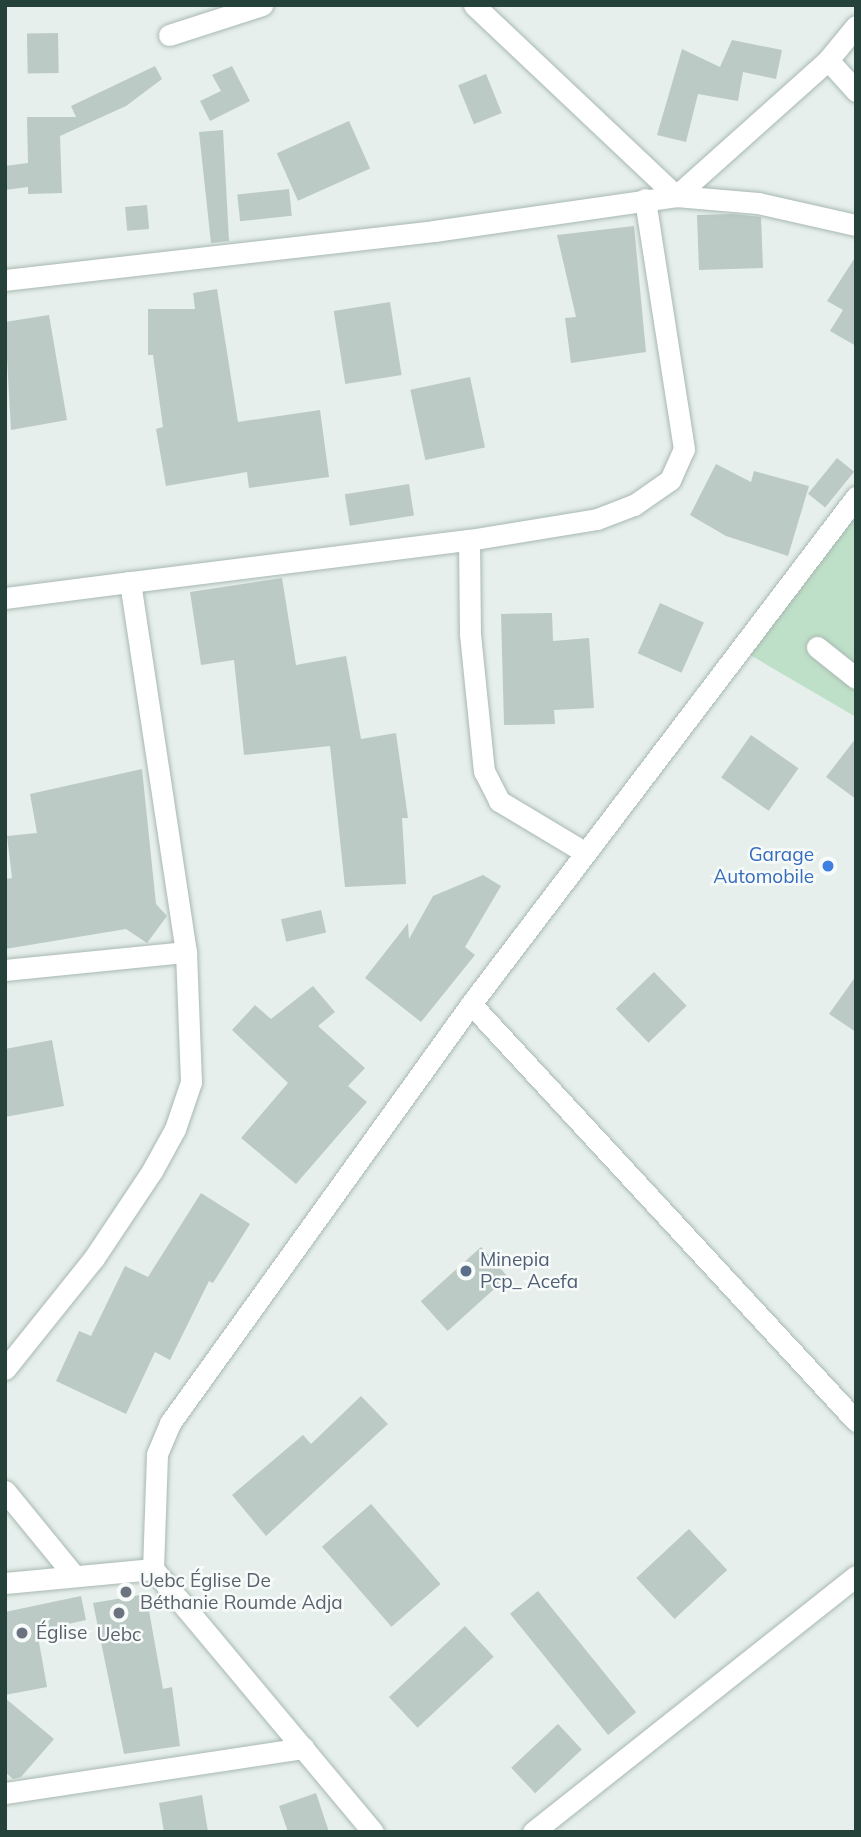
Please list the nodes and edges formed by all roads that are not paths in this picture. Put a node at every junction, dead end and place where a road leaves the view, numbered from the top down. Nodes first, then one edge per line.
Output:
1 (262, 5) edge
2 (474, 5) edge
3 (855, 22) edge
4 (169, 35) dead end
5 (828, 61) junction
6 (856, 91) edge
7 (676, 196) junction
8 (645, 199) junction
9 (856, 225) edge
10 (5, 280) edge
11 (856, 497) edge
12 (469, 540) junction
13 (130, 582) junction
14 (5, 598) edge
15 (817, 647) dead end
16 (856, 678) edge
17 (586, 853) junction
18 (186, 952) junction
19 (5, 970) edge
20 (471, 1004) junction
21 (5, 1369) edge
22 (856, 1421) edge
23 (5, 1491) edge
24 (153, 1569) junction
25 (72, 1573) junction
26 (856, 1576) edge
27 (5, 1584) edge
28 (304, 1748) junction
29 (5, 1793) edge
30 (373, 1832) edge
31 (533, 1832) edge

1 - 4 street
2 - 7 street
3 - 5 street
5 - 6 street
5 - 7 street
7 - 8 street
7 - 9 street
8 - 10 street
8 - 12 street
11 - 17 street
12 - 13 street
12 - 17 street
13 - 14 street
13 - 18 street
15 - 16 street
17 - 20 street
18 - 19 street
18 - 21 street
20 - 22 street
20 - 24 street
23 - 25 street
24 - 25 street
24 - 28 street
25 - 27 street
26 - 31 street
28 - 29 street
28 - 30 street

